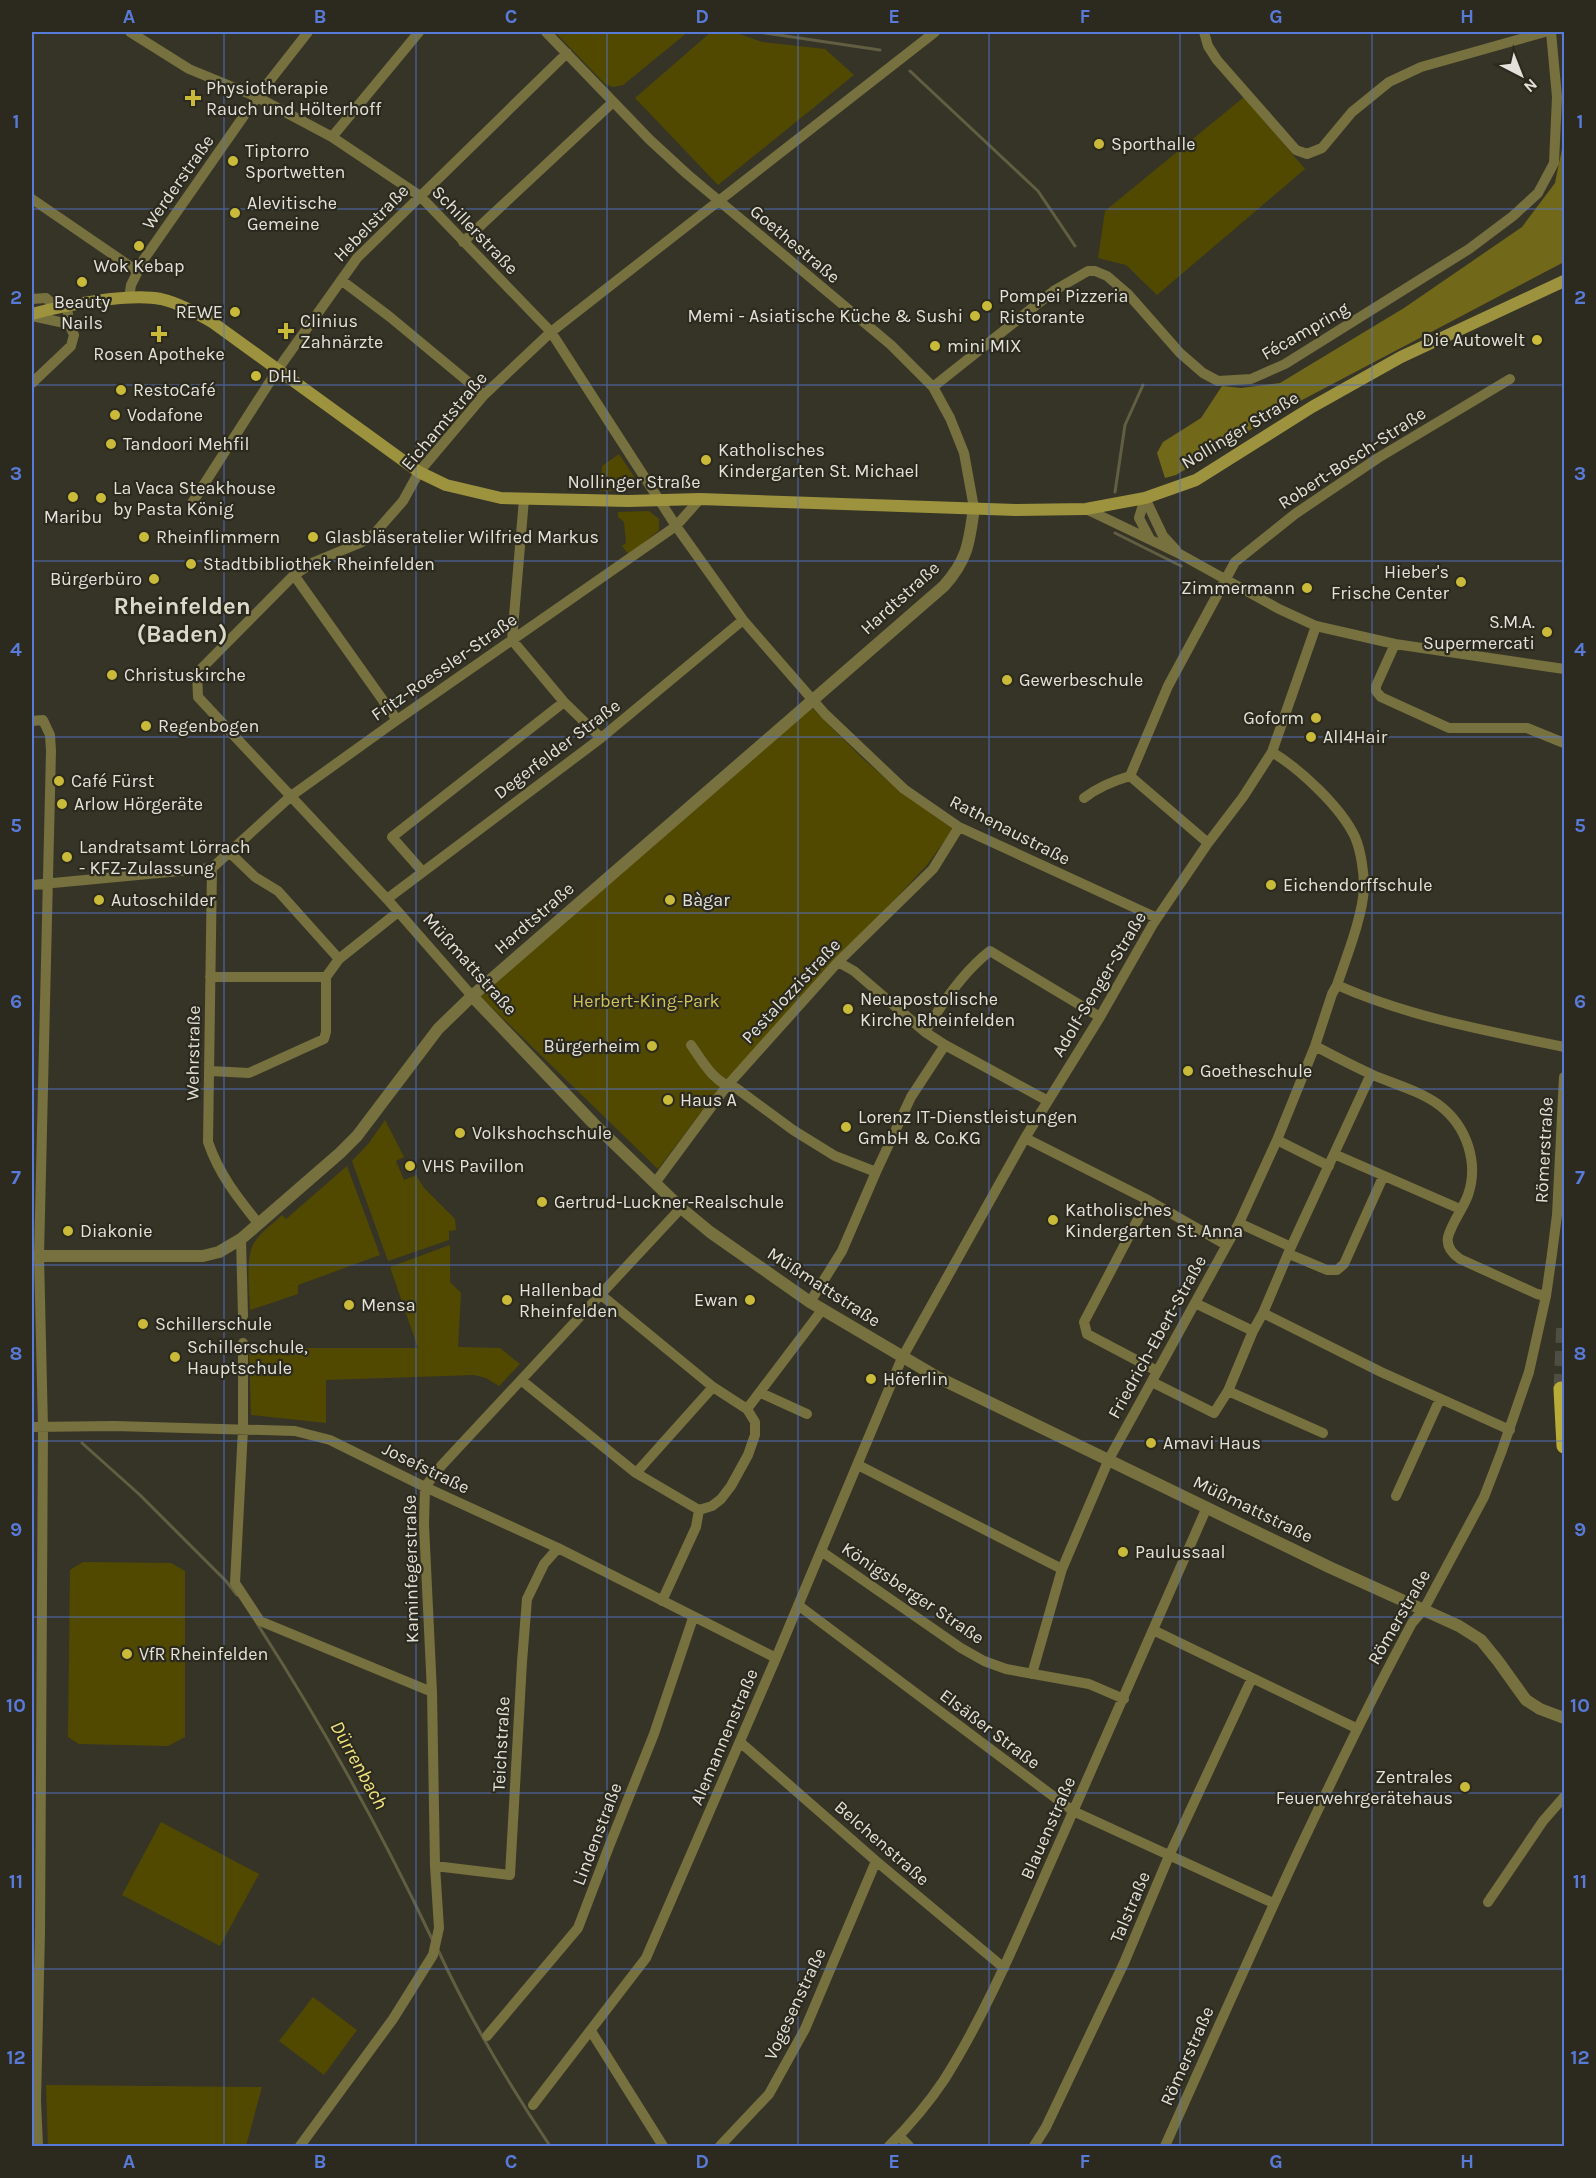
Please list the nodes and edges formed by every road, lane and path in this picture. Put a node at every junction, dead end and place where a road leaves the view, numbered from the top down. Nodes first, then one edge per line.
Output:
1 (130, 32) edge
2 (308, 32) edge
3 (419, 32) edge
4 (546, 32) edge
5 (935, 32) edge
6 (1204, 32) edge
7 (1545, 32) edge
8 (1551, 32) edge
9 (567, 53) junction
10 (256, 97) junction
11 (613, 102) junction
12 (332, 137) junction
13 (420, 196) junction
14 (32, 199) edge
15 (717, 201) junction
16 (463, 242) junction
17 (137, 271) junction
18 (341, 280) junction
19 (1564, 281) edge
20 (32, 298) edge
21 (129, 298) junction
22 (62, 306) junction
23 (32, 315) edge
24 (69, 324) junction
25 (551, 332) junction
26 (278, 369) junction
27 (1510, 379) dead end
28 (32, 383) edge
29 (933, 387) junction
30 (484, 395) junction
31 (419, 472) junction
32 (1145, 498) junction
33 (524, 499) junction
34 (661, 499) junction
35 (700, 499) junction
36 (192, 503) dead end
37 (974, 508) junction
38 (1086, 509) junction
39 (676, 526) junction
40 (1151, 541) junction
41 (1178, 553) junction
42 (294, 575) junction
43 (1227, 580) junction
44 (744, 620) junction
45 (1316, 626) junction
46 (512, 640) junction
47 (1395, 644) junction
48 (1564, 669) edge
49 (198, 697) joint
50 (812, 699) junction
51 (564, 702) junction
52 (397, 720) junction
53 (32, 721) edge
54 (600, 738) junction
55 (1564, 743) edge
56 (1272, 752) junction
57 (1130, 776) junction
58 (291, 795) junction
59 (1084, 798) dead end
60 (959, 827) junction
61 (1208, 843) junction
62 (229, 852) junction
63 (212, 868) junction
64 (422, 871) junction
65 (48, 883) junction
66 (32, 885) edge
67 (387, 899) junction
68 (398, 912) junction
69 (1157, 918) junction
70 (339, 959) junction
71 (838, 962) junction
72 (210, 977) junction
73 (326, 977) junction
74 (1337, 986) junction
75 (472, 996) junction
76 (1100, 1017) junction
77 (925, 1032) junction
78 (691, 1045) dead end
79 (945, 1045) junction
80 (1315, 1046) junction
81 (1564, 1047) edge
82 (210, 1071) junction
83 (1371, 1074) junction
84 (1564, 1077) edge
85 (726, 1087) junction
86 (1048, 1101) junction
87 (1025, 1138) junction
88 (1277, 1140) junction
89 (1334, 1154) junction
90 (1329, 1166) junction
91 (876, 1172) junction
92 (1383, 1177) junction
93 (655, 1183) junction
94 (1148, 1200) junction
95 (681, 1208) junction
96 (1460, 1209) junction
97 (258, 1223) junction
98 (1239, 1223) junction
99 (241, 1239) junction
100 (1226, 1245) junction
101 (1290, 1250) junction
102 (35, 1256) edge
103 (600, 1294) junction
104 (1546, 1296) junction
105 (810, 1302) junction
106 (1195, 1303) junction
107 (822, 1310) junction
108 (1263, 1313) junction
109 (243, 1316) dead end
110 (1253, 1331) junction
111 (243, 1343) dead end
112 (902, 1358) junction
113 (1154, 1377) junction
114 (521, 1380) junction
115 (713, 1387) junction
116 (1561, 1389) dead end
117 (1228, 1391) junction
118 (761, 1393) junction
119 (1440, 1399) junction
120 (747, 1409) junction
121 (807, 1414) dead end
122 (32, 1427) edge
123 (43, 1427) junction
124 (243, 1429) junction
125 (1510, 1430) junction
126 (1323, 1433) dead end
127 (1564, 1446) edge
128 (1109, 1459) junction
129 (858, 1466) junction
130 (636, 1473) junction
131 (425, 1487) junction
132 (1396, 1496) dead end
133 (1207, 1507) junction
134 (699, 1510) junction
135 (558, 1548) junction
136 (821, 1551) junction
137 (1062, 1569) junction
138 (662, 1601) junction
139 (798, 1605) junction
140 (1424, 1610) junction
141 (693, 1618) junction
142 (1153, 1630) junction
143 (776, 1658) junction
144 (1032, 1674) junction
145 (1252, 1678) junction
146 (432, 1692) junction
147 (1124, 1699) junction
148 (1564, 1718) edge
149 (1356, 1728) junction
150 (740, 1742) junction
151 (36, 1764) edge
152 (1564, 1797) edge
153 (1073, 1811) junction
154 (1169, 1856) junction
155 (876, 1861) junction
156 (435, 1866) junction
157 (1488, 1902) dead end
158 (1273, 1903) junction
159 (1004, 1968) junction
160 (591, 2031) junction
161 (486, 2036) dead end
162 (533, 2105) dead end
163 (899, 2136) junction
164 (38, 2146) edge
165 (300, 2146) edge
166 (663, 2146) edge
167 (720, 2146) edge
168 (889, 2146) edge
169 (909, 2146) edge
170 (1034, 2146) edge
171 (1165, 2146) edge

1 - 10 street, Schillerstraße
2 - 10 street, Werderstraße
3 - 12 street
4 - 9 street, Goethestraße
5 - 15 street, Eichamtstraße
6 - 7 street
8 - 29 street, Fécampring
9 - 11 street, Goethestraße
9 - 13 street, Hebelstraße
10 - 12 street, Schillerstraße
10 - 17 street, Werderstraße
11 - 15 street, Goethestraße
11 - 16 street
12 - 13 street, Schillerstraße
13 - 16 street, Schillerstraße
13 - 18 street, Hebelstraße
14 - 17 street
15 - 25 street, Eichamtstraße
15 - 29 street, Goethestraße
16 - 25 street, Schillerstraße
17 - 21 street, Werderstraße
18 - 26 street, Hebelstraße
18 - 30 street
19 - 32 main road, Nollinger Straße
20 - 22 street
21 - 22 main road, Nollinger Straße
21 - 26 main road, Nollinger Straße
22 - 23 main road, Nollinger Straße
22 - 24 street
23 - 24 street
24 - 28 street
25 - 30 street, Eichamtstraße
25 - 34 street, Schillerstraße
26 - 31 main road, Nollinger Straße
26 - 36 street, Hebelstraße
27 - 43 street, Robert-Bosch-Straße
29 - 37 street, Goethestraße
30 - 31 street, Eichamtstraße
31 - 33 main road, Nollinger Straße
31 - 42 street, Eichamtstraße
32 - 38 main road, Nollinger Straße
32 - 40 street
32 - 41 street
33 - 34 main road, Nollinger Straße
33 - 46 street
34 - 35 main road, Nollinger Straße
34 - 39 street, Schillerstraße
35 - 37 main road, Nollinger Straße
35 - 39 street, Fritz-Roessler-Straße
37 - 38 main road, Nollinger Straße
37 - 50 street, Hardtstraße
38 - 40 street
39 - 44 street, Schillerstraße
39 - 46 street, Fritz-Roessler-Straße
40 - 41 street
41 - 43 street
42 - 49 street, Eichamtstraße
42 - 52 street
43 - 45 street
43 - 57 street, Robert-Bosch-Straße
44 - 50 street, Rathenaustraße
44 - 54 street, Degerfelder Straße
45 - 47 street
45 - 56 street, Adolf-Senger-Straße
46 - 51 street
46 - 52 street, Fritz-Roessler-Straße
47 - 48 street
47 - 55 street
49 - 58 street, Müßmattstraße
50 - 60 street, Rathenaustraße
50 - 75 street, Hardtstraße
51 - 54 street
51 - 64 street
52 - 58 street, Fritz-Roessler-Straße
53 - 65 street
54 - 64 street, Degerfelder Straße
56 - 61 street, Adolf-Senger-Straße
56 - 74 street, Friedrich-Ebert-Straße
57 - 59 street
57 - 61 street
58 - 62 street, Fritz-Roessler-Straße
58 - 67 street, Müßmattstraße
60 - 69 street, Rathenaustraße
60 - 71 street, Pestalozzistraße
61 - 69 street, Adolf-Senger-Straße
62 - 63 street, Fritz-Roessler-Straße
62 - 70 street
63 - 65 street
63 - 72 street, Wehrstraße
64 - 67 street, Degerfelder Straße
65 - 66 street
65 - 102 street
67 - 68 street, Müßmattstraße
68 - 70 street
68 - 75 street, Müßmattstraße
69 - 76 street, Adolf-Senger-Straße
70 - 73 street
71 - 77 street
71 - 85 street, Pestalozzistraße
72 - 73 street
72 - 82 street, Wehrstraße
73 - 82 street
74 - 80 street, Friedrich-Ebert-Straße
74 - 81 street
75 - 93 street, Müßmattstraße
75 - 97 street, Hardtstraße
76 - 77 street
76 - 86 street, Adolf-Senger-Straße
77 - 79 street
78 - 85 street
79 - 86 street
79 - 91 street
80 - 83 street
80 - 88 street, Friedrich-Ebert-Straße
82 - 97 street, Wehrstraße
83 - 89 street
83 - 96 street
84 - 104 street, Römerstraße
85 - 91 street
85 - 93 street, Pestalozzistraße
86 - 87 street, Adolf-Senger-Straße
87 - 94 street
87 - 112 street, Adolf-Senger-Straße
88 - 90 street
88 - 98 street, Friedrich-Ebert-Straße
89 - 90 street
89 - 92 street
90 - 101 street
91 - 105 street
92 - 96 street
92 - 101 street
93 - 95 street, Müßmattstraße
94 - 100 street
94 - 113 street
95 - 103 street, Kaminfegerstraße
95 - 105 street, Müßmattstraße
96 - 104 street
97 - 99 street, Hardtstraße
98 - 100 street, Friedrich-Ebert-Straße
98 - 101 street
99 - 102 street, Hardtstraße
99 - 109 street
100 - 106 street, Friedrich-Ebert-Straße
101 - 108 street
102 - 123 street
103 - 114 street, Kaminfegerstraße
103 - 115 street
104 - 125 street, Römerstraße
105 - 107 street, Müßmattstraße
106 - 110 street
106 - 113 street, Friedrich-Ebert-Straße
107 - 112 street, Müßmattstraße
107 - 118 street
108 - 110 street
108 - 119 street
110 - 117 street
111 - 124 street
112 - 128 street, Müßmattstraße
112 - 129 street, Alemannenstraße
113 - 117 street
113 - 128 street, Friedrich-Ebert-Straße
114 - 130 street
114 - 131 street, Kaminfegerstraße
115 - 120 street
115 - 130 street
116 - 127 main road
117 - 126 street
118 - 120 street
118 - 121 street
119 - 125 street
119 - 132 street
120 - 134 street
122 - 123 street, Josefstraße
123 - 124 street, Josefstraße
123 - 151 street
124 - 131 street, Josefstraße
124 - 146 street
125 - 140 street, Römerstraße
128 - 133 street, Müßmattstraße
128 - 137 street, Friedrich-Ebert-Straße
129 - 136 street, Alemannenstraße
129 - 137 street
130 - 134 street
131 - 135 street, Josefstraße
131 - 146 street, Kaminfegerstraße
133 - 140 street, Müßmattstraße
133 - 142 street, Blauenstraße
134 - 138 street
135 - 138 street, Josefstraße
135 - 156 street, Teichstraße
136 - 139 street, Alemannenstraße
136 - 144 street, Königsberger Straße
137 - 144 street, Friedrich-Ebert-Straße
138 - 141 street, Josefstraße
139 - 143 street, Alemannenstraße
139 - 153 street, Elsäßer Straße
140 - 148 street, Müßmattstraße
140 - 149 street, Römerstraße
141 - 143 street, Josefstraße
141 - 161 street, Lindenstraße
142 - 145 street
142 - 147 street, Blauenstraße
143 - 150 street, Alemannenstraße
144 - 147 street, Königsberger Straße
145 - 149 street
145 - 154 street, Talstraße
146 - 156 street, Kaminfegerstraße
147 - 153 street, Blauenstraße
149 - 158 street, Römerstraße
150 - 155 street, Belchenstraße
150 - 160 street, Alemannenstraße
151 - 164 street
152 - 157 street
153 - 154 street, Elsäßer Straße
153 - 159 street, Blauenstraße
154 - 158 street, Elsäßer Straße
154 - 170 street, Talstraße
155 - 159 street, Belchenstraße
155 - 167 street, Vogesenstraße
156 - 165 street, Kaminfegerstraße
158 - 171 street, Römerstraße
159 - 163 street, Blauenstraße
160 - 162 street, Alemannenstraße
160 - 166 street
163 - 168 street, Blauenstraße
163 - 169 street

